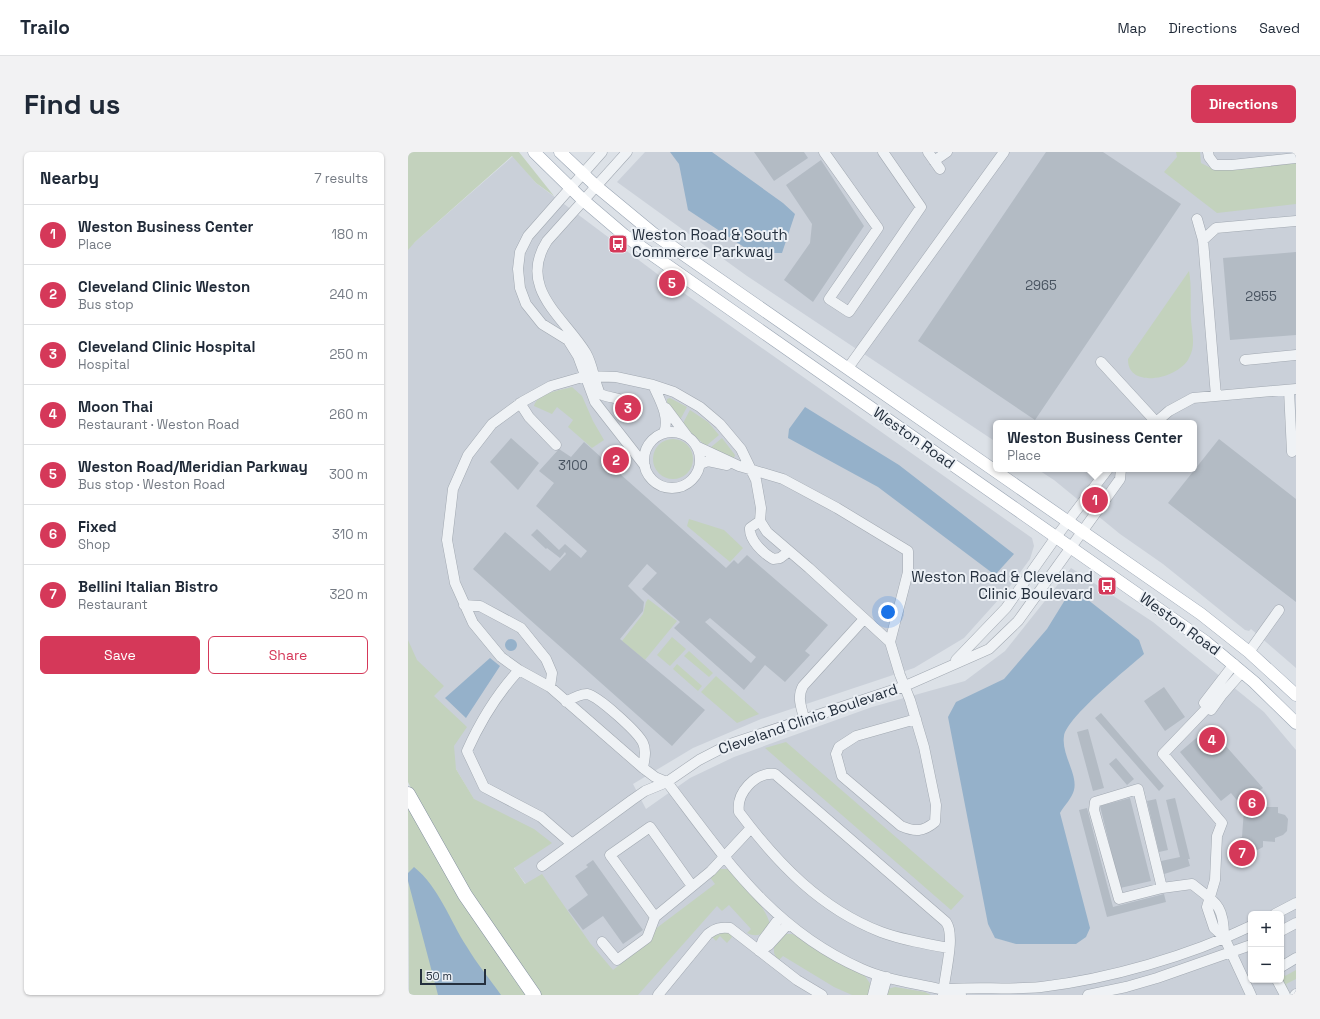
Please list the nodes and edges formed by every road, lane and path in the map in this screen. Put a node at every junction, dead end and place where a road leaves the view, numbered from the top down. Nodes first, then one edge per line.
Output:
1 (534, 152) edge
2 (560, 152) edge
3 (602, 152) edge
4 (627, 152) edge
5 (824, 152) edge
6 (883, 152) edge
7 (928, 152) edge
8 (948, 152) edge
9 (1004, 152) edge
10 (1208, 152) edge
11 (1296, 158) edge
12 (582, 174) junction
13 (596, 186) junction
14 (570, 188) junction
15 (583, 200) junction
16 (1197, 219) dead end
17 (1296, 221) edge
18 (1203, 240) junction
19 (1296, 355) edge
20 (1245, 360) dead end
21 (1101, 362) dead end
22 (848, 368) junction
23 (590, 376) junction
24 (653, 385) junction
25 (1293, 389) edge
26 (1216, 396) junction
27 (611, 398) junction
28 (660, 402) junction
29 (520, 403) junction
30 (629, 403) dead end
31 (607, 417) junction
32 (1153, 420) edge
33 (1159, 420) edge
34 (664, 433) junction
35 (687, 436) junction
36 (556, 445) dead end
37 (696, 446) junction
38 (1292, 452) dead end
39 (700, 464) junction
40 (645, 466) junction
41 (739, 466) junction
42 (993, 470) edge
43 (753, 471) junction
44 (996, 472) edge
45 (1106, 472) edge
46 (1121, 472) edge
47 (760, 521) junction
48 (1069, 523) junction
49 (1082, 532) junction
50 (1056, 537) junction
51 (1070, 547) junction
52 (788, 552) junction
53 (464, 604) junction
54 (1279, 610) dead end
55 (864, 619) junction
56 (890, 642) junction
57 (1249, 652) junction
58 (954, 663) junction
59 (1238, 668) junction
60 (519, 670) junction
61 (905, 686) junction
62 (550, 687) junction
63 (1296, 695) edge
64 (566, 702) junction
65 (804, 718) junction
66 (916, 719) junction
67 (1296, 723) edge
68 (643, 768) junction
69 (667, 782) junction
70 (408, 794) edge
71 (751, 828) junction
72 (572, 844) junction
73 (724, 856) junction
74 (542, 866) dead end
75 (692, 886) junction
76 (1162, 888) junction
77 (1209, 898) junction
78 (1296, 903) edge
79 (1281, 911) edge
80 (655, 917) junction
81 (784, 921) junction
82 (1296, 923) edge
83 (1248, 927) edge
84 (1284, 929) edge
85 (1224, 938) junction
86 (602, 942) dead end
87 (1248, 946) edge
88 (949, 948) junction
89 (759, 951) junction
90 (1232, 953) junction
91 (1296, 958) edge
92 (1284, 965) edge
93 (882, 976) junction
94 (1279, 983) edge
95 (944, 993) edge
96 (534, 995) edge
97 (658, 995) edge
98 (822, 995) edge
99 (873, 995) edge
100 (882, 995) edge
101 (961, 995) edge
102 (1088, 995) edge
103 (1251, 995) edge
104 (1285, 995) edge

1 - 14 main road, Weston Road
2 - 12 main road, Weston Road
3 - 12 street
4 - 13 street
5 - 6 street
7 - 8 street
9 - 22 street
10 - 11 street
12 - 13 main road, Weston Road
12 - 14 street
13 - 15 street
13 - 22 main road, Weston Road
14 - 15 main road, Weston Road
14 - 23 street
15 - 23 street
15 - 50 main road, Weston Road
16 - 18 street
17 - 18 street
18 - 26 street
19 - 20 street
21 - 32 street
22 - 42 main road, Weston Road
23 - 24 street
23 - 27 street
23 - 29 street
23 - 31 street
24 - 28 street
24 - 43 street
25 - 26 street
25 - 38 street
26 - 33 street
27 - 30 street
27 - 31 street
28 - 34 street
28 - 35 street
29 - 36 street
29 - 53 street
31 - 40 street
34 - 35 street
34 - 40 street
35 - 37 street
37 - 39 street
37 - 41 street
39 - 40 street
39 - 41 street
41 - 43 street
43 - 47 street
43 - 56 street
44 - 48 main road, Weston Road
45 - 48 street, Cleveland Clinic Boulevard
46 - 49 street, Cleveland Clinic Boulevard
47 - 52 street
47 - 52 street
48 - 49 main road, Weston Road
48 - 50 street, Cleveland Clinic Boulevard
49 - 51 street, Cleveland Clinic Boulevard
49 - 57 main road, Weston Road
50 - 51 main road, Weston Road
50 - 58 street, Cleveland Clinic Boulevard
51 - 58 street, Cleveland Clinic Boulevard
51 - 59 main road, Weston Road
52 - 55 street
53 - 60 street
53 - 62 street
54 - 57 street
55 - 56 street
55 - 65 street
56 - 61 street
57 - 63 main road, Weston Road
58 - 61 street, Cleveland Clinic Boulevard
59 - 67 main road, Weston Road
59 - 77 street
60 - 62 street
60 - 72 street
61 - 65 street, Cleveland Clinic Boulevard
61 - 66 street
62 - 64 street
64 - 68 street
64 - 68 street
65 - 69 street, Cleveland Clinic Boulevard
66 - 66 street
68 - 69 street
69 - 72 street, Cleveland Clinic Boulevard
69 - 73 street
70 - 96 highway
71 - 73 street
71 - 88 street
71 - 88 street
72 - 74 street, Cleveland Clinic Boulevard
73 - 75 street
73 - 81 street
75 - 80 street
75 - 80 street
76 - 76 street
76 - 77 street
77 - 85 street
78 - 79 street
80 - 86 street
81 - 89 street
81 - 93 street
82 - 84 street
83 - 85 street
85 - 90 street
85 - 95 street
87 - 90 street
88 - 95 street
89 - 97 street
89 - 98 street
90 - 102 street
90 - 103 street
91 - 92 street
93 - 95 street
93 - 99 street
93 - 100 street
94 - 104 street
95 - 101 street

